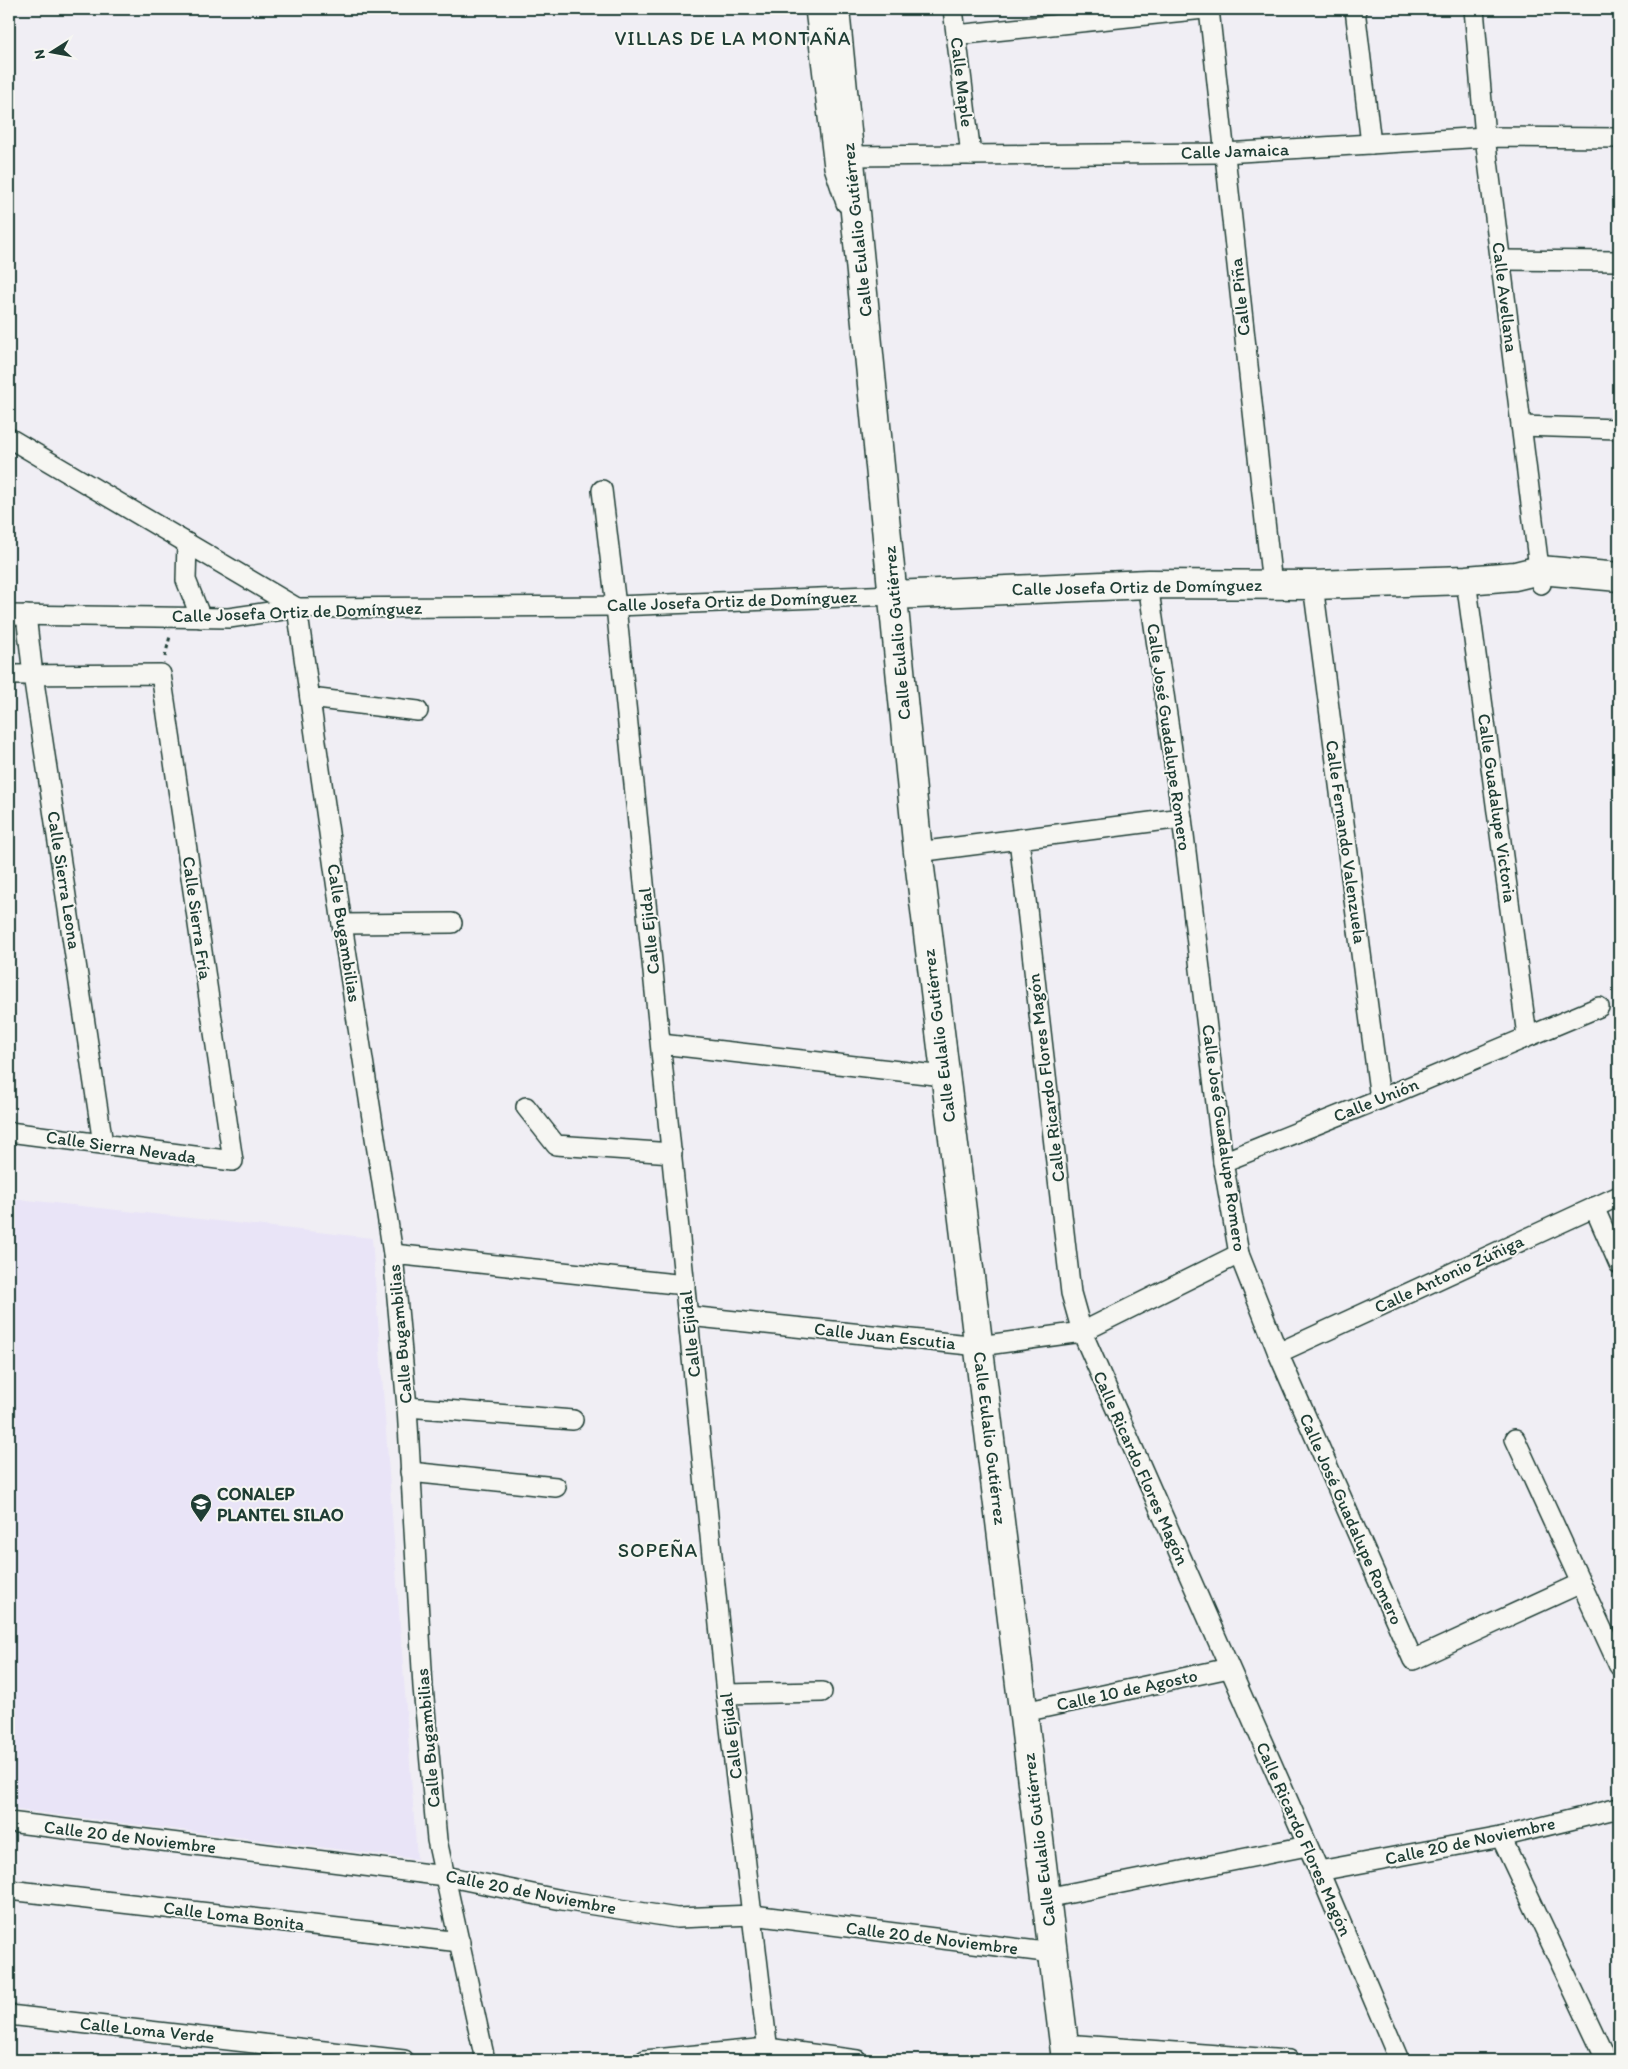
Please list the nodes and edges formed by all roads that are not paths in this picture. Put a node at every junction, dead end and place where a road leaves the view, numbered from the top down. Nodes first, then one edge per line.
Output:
1 (815, 9) edge
2 (835, 9) edge
3 (953, 9) edge
4 (1204, 9) edge
5 (1209, 9) edge
6 (1355, 9) edge
7 (1474, 9) edge
8 (1084, 15) edge
9 (956, 35) junction
10 (1485, 138) junction
11 (1619, 138) edge
12 (1371, 144) junction
13 (1224, 153) junction
14 (971, 155) junction
15 (850, 156) junction
16 (858, 238) junction
17 (1500, 260) junction
18 (1619, 261) edge
19 (1521, 426) junction
20 (1619, 429) edge
21 (9, 438) edge
22 (602, 490) dead end
23 (187, 543) junction
24 (1532, 576) junction
25 (1619, 577) edge
26 (1466, 580) junction
27 (1148, 584) junction
28 (1272, 585) junction
29 (1313, 585) junction
30 (1619, 593) edge
31 (893, 594) junction
32 (616, 606) junction
33 (297, 608) junction
34 (18, 615) edge
35 (201, 618) junction
36 (9, 675) edge
37 (33, 675) junction
38 (310, 698) junction
39 (418, 711) dead end
40 (1182, 818) junction
41 (1019, 839) junction
42 (918, 852) junction
43 (452, 923) dead end
44 (342, 924) junction
45 (1599, 1007) dead end
46 (1527, 1036) junction
47 (661, 1044) junction
48 (944, 1076) junction
49 (1380, 1100) junction
50 (526, 1107) dead end
51 (9, 1132) edge
52 (104, 1144) junction
53 (672, 1152) junction
54 (233, 1161) joint
55 (1223, 1162) junction
56 (1619, 1196) edge
57 (1594, 1207) junction
58 (393, 1254) junction
59 (1239, 1254) junction
60 (1619, 1264) edge
61 (685, 1286) junction
62 (688, 1316) junction
63 (1082, 1332) junction
64 (979, 1346) junction
65 (1278, 1353) junction
66 (407, 1407) junction
67 (573, 1420) dead end
68 (1515, 1439) dead end
69 (410, 1472) junction
70 (556, 1486) dead end
71 (1581, 1583) junction
72 (1617, 1656) edge
73 (1229, 1668) junction
74 (822, 1692) dead end
75 (726, 1694) junction
76 (1024, 1712) junction
77 (1619, 1808) edge
78 (9, 1822) edge
79 (1501, 1837) junction
80 (1307, 1846) junction
81 (1319, 1871) junction
82 (445, 1876) junction
83 (9, 1890) edge
84 (1046, 1898) junction
85 (753, 1915) junction
86 (460, 1942) junction
87 (1053, 1953) junction
88 (9, 2015) edge
89 (1065, 2052) edge
90 (768, 2054) edge
91 (1260, 2058) edge
92 (392, 2059) edge
93 (484, 2060) edge
94 (645, 2060) edge
95 (857, 2060) edge
96 (1289, 2060) edge
97 (1398, 2060) edge
98 (1604, 2060) edge

1 - 16 street
2 - 15 street, Calle Eulalio Gutiérrez
3 - 9 street, Calle Maple
4 - 8 street
5 - 13 street, Calle Piña
6 - 12 street
7 - 10 street, Calle Avellana
8 - 9 street
9 - 14 street, Calle Maple
10 - 11 street, Calle Jamaica
10 - 12 street, Calle Jamaica
10 - 17 street, Calle Avellana
12 - 13 street, Calle Jamaica
13 - 14 street, Calle Jamaica
13 - 28 street, Calle Piña
14 - 15 street, Calle Jamaica
15 - 16 street, Calle Eulalio Gutiérrez
16 - 31 street, Calle Eulalio Gutiérrez
17 - 18 street
17 - 19 street, Calle Avellana
19 - 20 street
19 - 24 street, Calle Avellana
21 - 23 street
22 - 32 street, Calle Ejidal
23 - 33 street
23 - 35 street
24 - 25 street, Calle Josefa Ortiz de Domínguez
24 - 26 street, Calle Josefa Ortiz de Domínguez
24 - 30 street, Calle Josefa Ortiz de Domínguez
26 - 29 street, Calle Josefa Ortiz de Domínguez
26 - 46 street, Calle Guadalupe Victoria
27 - 28 street, Calle Josefa Ortiz de Domínguez
27 - 31 street, Calle Josefa Ortiz de Domínguez
27 - 40 street, Calle José Guadalupe Romero
28 - 29 street, Calle Josefa Ortiz de Domínguez
29 - 49 street, Calle Fernando Valenzuela
31 - 32 street, Calle Josefa Ortiz de Domínguez
31 - 42 street, Calle Eulalio Gutiérrez
32 - 33 street, Calle Josefa Ortiz de Domínguez
32 - 47 street, Calle Ejidal
33 - 35 street, Calle Josefa Ortiz de Domínguez
33 - 38 street, Calle Bugambilias
34 - 35 street, Calle Josefa Ortiz de Domínguez
34 - 37 street, Calle Sierra Leona
36 - 37 street
37 - 52 street, Calle Sierra Leona
37 - 54 street, Calle Sierra Fría
38 - 39 street
38 - 44 street, Calle Bugambilias
40 - 41 street
40 - 55 street, Calle José Guadalupe Romero
41 - 42 street
41 - 63 street, Calle Ricardo Flores Magón
42 - 48 street, Calle Eulalio Gutiérrez
43 - 44 street
44 - 58 street, Calle Bugambilias
45 - 46 street, Calle Unión
46 - 49 street, Calle Unión
47 - 48 street
47 - 53 street, Calle Ejidal
48 - 64 street, Calle Eulalio Gutiérrez
49 - 55 street, Calle Unión
50 - 53 street
51 - 52 street, Calle Sierra Nevada
52 - 54 street, Calle Sierra Nevada
53 - 61 street, Calle Ejidal
55 - 59 street, Calle José Guadalupe Romero
56 - 57 street, Calle Antonio Zúñiga
57 - 60 street
57 - 65 street, Calle Antonio Zúñiga
58 - 61 street
58 - 66 street, Calle Bugambilias
59 - 63 street, Calle Juan Escutia
59 - 65 street, Calle José Guadalupe Romero
61 - 62 street, Calle Ejidal
62 - 64 street, Calle Juan Escutia
62 - 75 street, Calle Ejidal
63 - 64 street, Calle Juan Escutia
63 - 73 street, Calle Ricardo Flores Magón
64 - 76 street, Calle Eulalio Gutiérrez
65 - 71 street, Calle José Guadalupe Romero
66 - 67 street
66 - 69 street, Calle Bugambilias
68 - 71 street
69 - 70 street
69 - 82 street, Calle Bugambilias
71 - 72 street
73 - 76 street, Calle 10 de Agosto
73 - 80 street, Calle Ricardo Flores Magón
74 - 75 street
75 - 85 street, Calle Ejidal
76 - 84 street, Calle Eulalio Gutiérrez
77 - 79 street, Calle 20 de Noviembre
78 - 82 street, Calle 20 de Noviembre
79 - 81 street, Calle 20 de Noviembre
79 - 98 street
80 - 81 street, Calle Ricardo Flores Magón
80 - 84 street
81 - 97 street, Calle Ricardo Flores Magón
82 - 85 street, Calle 20 de Noviembre
82 - 86 street, Calle Bugambilias
83 - 86 street, Calle Loma Bonita
84 - 87 street, Calle Eulalio Gutiérrez
85 - 87 street, Calle 20 de Noviembre
85 - 90 street, Calle Ejidal
86 - 93 street, Calle Bugambilias
87 - 89 street, Calle Eulalio Gutiérrez
88 - 92 street, Calle Loma Verde
89 - 91 street
90 - 94 street
90 - 95 street
91 - 96 street

